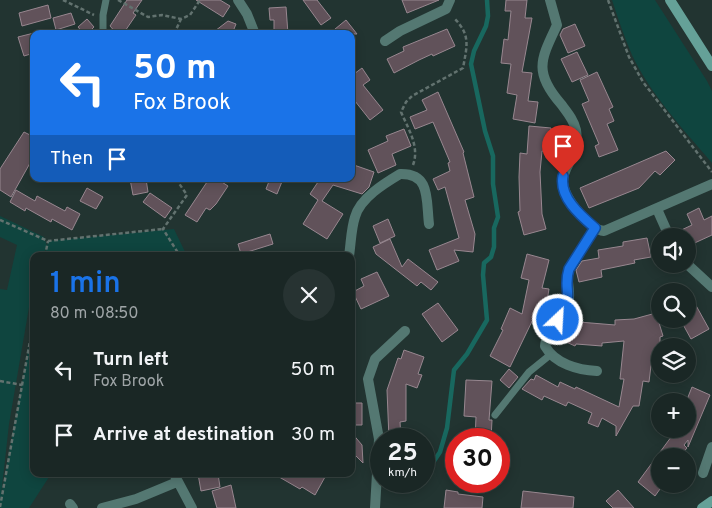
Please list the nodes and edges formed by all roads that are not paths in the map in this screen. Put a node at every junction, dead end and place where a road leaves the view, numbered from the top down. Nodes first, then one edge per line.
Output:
1 (106, 0) edge
2 (238, 0) edge
3 (550, 0) edge
4 (670, 0) edge
5 (448, 5) edge
6 (103, 30) edge
7 (253, 30) edge
8 (385, 41) dead end
9 (712, 66) edge
10 (712, 184) edge
11 (657, 209) junction
12 (429, 224) dead end
13 (595, 228) junction
14 (665, 228) edge
15 (349, 252) edge
16 (696, 272) edge
17 (712, 287) edge
18 (405, 331) dead end
19 (550, 354) junction
20 (598, 371) dead end
21 (494, 415) dead end
22 (712, 448) edge
23 (703, 473) dead end
24 (175, 478) edge
25 (712, 501) edge
26 (102, 508) edge
27 (192, 508) edge
28 (375, 508) edge
29 (702, 508) edge

1 - 6 lane
2 - 7 street
3 - 13 street
4 - 9 street
5 - 8 street
10 - 11 street
11 - 13 street
11 - 14 street
12 - 15 street
13 - 19 street
16 - 17 street
18 - 28 street
19 - 20 street
19 - 21 lane
22 - 23 street
24 - 26 street
24 - 27 street
25 - 29 street

